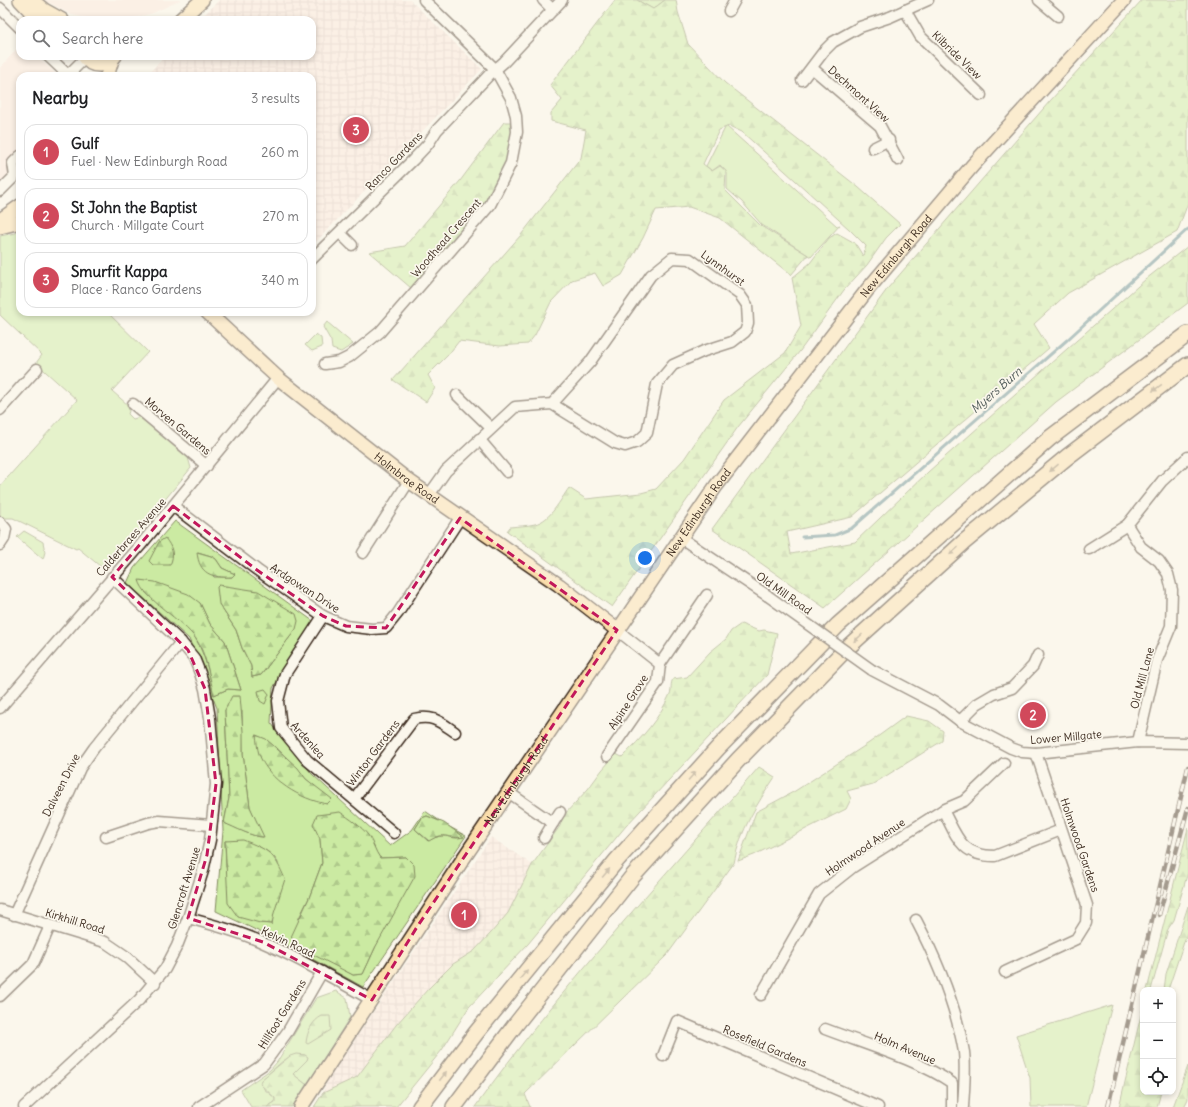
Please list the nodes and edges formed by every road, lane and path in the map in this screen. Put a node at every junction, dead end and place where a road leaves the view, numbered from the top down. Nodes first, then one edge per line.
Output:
1 (20, 0) edge
2 (32, 0) edge
3 (202, 0) edge
4 (424, 0) edge
5 (543, 0) edge
6 (562, 0) edge
7 (735, 0) edge
8 (928, 0) edge
9 (1039, 0) edge
10 (1124, 0) edge
11 (0, 8) edge
12 (553, 10) junction
13 (906, 10) junction
14 (729, 11) dead end
15 (35, 16) edge
16 (55, 16) edge
17 (184, 16) edge
18 (1058, 16) dead end
19 (16, 24) edge
20 (52, 60) edge
21 (110, 60) edge
22 (112, 60) edge
23 (90, 64) edge
24 (812, 68) junction
25 (495, 69) junction
26 (64, 72) edge
27 (75, 72) edge
28 (109, 72) edge
29 (802, 80) dead end
30 (981, 94) dead end
31 (889, 140) junction
32 (873, 148) dead end
33 (16, 160) edge
34 (898, 160) dead end
35 (0, 191) edge
36 (16, 209) edge
37 (0, 220) edge
38 (16, 223) edge
39 (0, 227) edge
40 (340, 233) junction
41 (352, 245) dead end
42 (316, 255) edge
43 (210, 316) edge
44 (1188, 334) edge
45 (325, 364) dead end
46 (1188, 365) edge
47 (37, 369) dead end
48 (278, 378) junction
49 (457, 395) dead end
50 (133, 404) dead end
51 (552, 404) junction
52 (0, 410) edge
53 (491, 428) junction
54 (478, 440) junction
55 (1188, 457) edge
56 (208, 466) junction
57 (507, 472) dead end
58 (409, 481) junction
59 (429, 495) junction
60 (174, 506) junction
61 (460, 518) junction
62 (3, 525) edge
63 (1127, 525) junction
64 (681, 538) junction
65 (0, 545) edge
66 (1089, 549) dead end
67 (363, 553) dead end
68 (112, 577) junction
69 (707, 595) dead end
70 (323, 616) junction
71 (617, 630) junction
72 (182, 642) junction
73 (1038, 654) dead end
74 (660, 664) junction
75 (872, 670) joint
76 (0, 708) edge
77 (960, 721) junction
78 (455, 732) dead end
79 (1143, 742) junction
80 (1188, 743) edge
81 (1036, 753) junction
82 (607, 756) dead end
83 (1004, 763) dead end
84 (508, 792) junction
85 (354, 799) junction
86 (943, 810) junction
87 (560, 812) dead end
88 (553, 823) junction
89 (212, 825) junction
90 (1062, 830) junction
91 (394, 833) dead end
92 (106, 837) dead end
93 (544, 838) dead end
94 (0, 910) edge
95 (14, 915) junction
96 (188, 918) junction
97 (916, 920) dead end
98 (50, 926) junction
99 (322, 972) junction
100 (1005, 972) dead end
101 (155, 983) junction
102 (761, 995) dead end
103 (0, 996) edge
104 (372, 1000) junction
105 (826, 1029) dead end
106 (663, 1056) dead end
107 (24, 1107) edge
108 (199, 1107) edge
109 (301, 1107) edge
110 (420, 1107) edge
111 (454, 1107) edge
112 (878, 1107) edge
113 (952, 1107) edge
114 (963, 1107) edge

1 - 15 main road
2 - 16 main road
3 - 17 main road
4 - 25 street, Woodhead Crescent
5 - 12 street
6 - 12 street, Ranco Gardens
7 - 14 street
8 - 13 street
9 - 18 street
10 - 64 main road, New Edinburgh Road
11 - 19 street
12 - 25 street, Ranco Gardens
13 - 24 street
13 - 30 street, Kilbride View
20 - 26 street
21 - 23 main road
22 - 28 main road
23 - 27 street
24 - 29 street
24 - 31 street, Dechmont View
25 - 40 street, Ranco Gardens
25 - 45 street, Woodhead Crescent
31 - 32 street, Dechmont View
31 - 34 street, Dechmont View
33 - 35 street
36 - 37 main road
38 - 39 main road
40 - 41 street
40 - 42 street, Ranco Gardens
43 - 48 main road, Holmbrae Road
110 -> 44 highway
46 -> 111 highway
47 - 52 street
48 - 56 street, Calderbraes Avenue
48 - 58 main road, Holmbrae Road
49 - 53 street
50 - 56 street, Morven Gardens
51 - 51 street, Lynnhurst
51 - 53 street
53 - 54 street
54 - 57 street
54 - 59 street
55 - 63 street
56 - 60 street, Calderbraes Avenue
58 - 59 main road, Holmbrae Road
58 - 67 street
59 - 61 main road, Holmbrae Road
60 - 68 street, Calderbraes Avenue
60 - 70 street, Ardgowan Drive
61 - 70 street, Ardgowan Drive
61 - 71 main road, Holmbrae Road
62 - 65 street
63 - 66 street
63 - 79 street, Old Mill Lane
64 - 71 main road, New Edinburgh Road
64 - 75 street, Old Mill Road, bridge
68 - 72 street, Glencroft Avenue
68 - 76 street, Calderbraes Avenue
69 - 74 street
70 - 85 street, Ardenlea
71 - 74 street
71 - 84 main road, New Edinburgh Road
72 - 89 street, Glencroft Avenue
72 - 95 street, Dalveen Drive
73 - 77 street
74 - 82 street, Alpine Grove
75 - 77 street, Lower Millgate
77 - 81 street, Lower Millgate
78 - 85 street, Winton Gardens
79 - 80 street, Lower Millgate
79 - 81 street, Lower Millgate
81 - 90 street, Holmwood Gardens
83 - 86 street, Holmwood Avenue
84 - 88 street
84 - 104 main road, New Edinburgh Road
85 - 91 street, Ardenlea
86 - 90 street
86 - 102 street, Holmwood Avenue
87 - 88 street
88 - 93 street
89 - 92 street
89 - 96 street, Glencroft Avenue
90 - 100 street, Holmwood Gardens
94 - 95 street, Kirkhill Road
95 - 98 street, Kirkhill Road
96 - 99 street, Kelvin Road
96 - 101 street, Glencroft Avenue
97 - 114 street
98 - 101 street, Kirkhill Road
98 - 103 street
99 - 104 street, Kelvin Road
99 - 108 street, Hillfoot Gardens
101 - 107 street, Glencroft Avenue
104 - 109 main road, New Edinburgh Road
105 - 113 street, Holm Avenue
106 - 112 street, Rosefield Gardens

